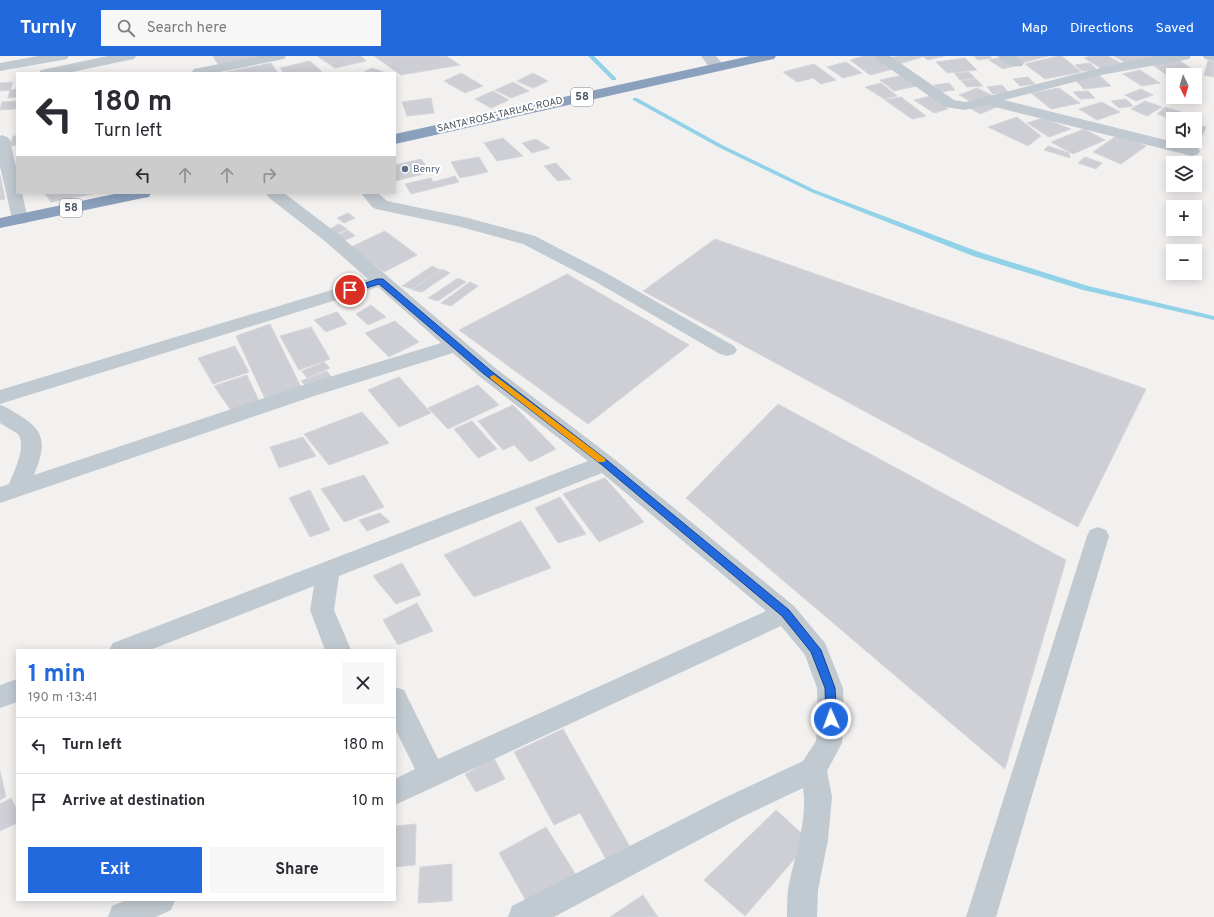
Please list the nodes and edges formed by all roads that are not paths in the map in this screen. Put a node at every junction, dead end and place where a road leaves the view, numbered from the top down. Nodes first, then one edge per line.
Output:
1 (62, 56) edge
2 (130, 56) edge
3 (279, 56) edge
4 (769, 56) edge
5 (881, 56) edge
6 (1004, 56) edge
7 (1184, 56) edge
8 (1210, 56) edge
9 (1214, 57) edge
10 (713, 62) edge
11 (1017, 63) dead end
12 (0, 67) edge
13 (198, 69) edge
14 (51, 72) edge
15 (987, 101) junction
16 (396, 139) edge
17 (2, 140) dead end
18 (1192, 151) dead end
19 (132, 194) edge
20 (275, 194) edge
21 (370, 194) edge
22 (120, 195) edge
23 (20, 219) junction
24 (0, 223) edge
25 (380, 281) junction
26 (456, 345) junction
27 (727, 350) dead end
28 (1, 402) edge
29 (605, 463) junction
30 (9, 492) edge
31 (1098, 536) dead end
32 (328, 570) junction
33 (785, 613) junction
34 (125, 649) edge
35 (338, 649) edge
36 (16, 690) edge
37 (0, 697) edge
38 (396, 700) edge
39 (813, 770) junction
40 (432, 775) junction
41 (396, 792) edge
42 (158, 901) edge
43 (123, 917) edge
44 (523, 917) edge
45 (802, 917) edge
46 (981, 917) edge

1 - 12 street
2 - 14 street
3 - 13 street
4 - 10 highway, SANTA ROSA-TARLAC ROAD / 58
5 - 15 street
6 - 11 street
7 - 15 street
8 - 9 street
10 - 16 highway, SANTA ROSA-TARLAC ROAD / 58
15 - 18 street
17 - 23 street
19 - 22 highway, 58
20 - 25 street
21 - 27 street
22 - 23 highway, 58
23 - 24 highway, 58
25 - 26 street
25 - 28 street
26 - 29 street
26 - 30 street
28 - 30 street
29 - 32 street
29 - 33 street
31 - 46 street
32 - 34 street
32 - 35 street
33 - 39 street
33 - 40 street
36 - 37 street
38 - 40 street
39 - 44 street
39 - 45 street
40 - 41 street
42 - 43 street

